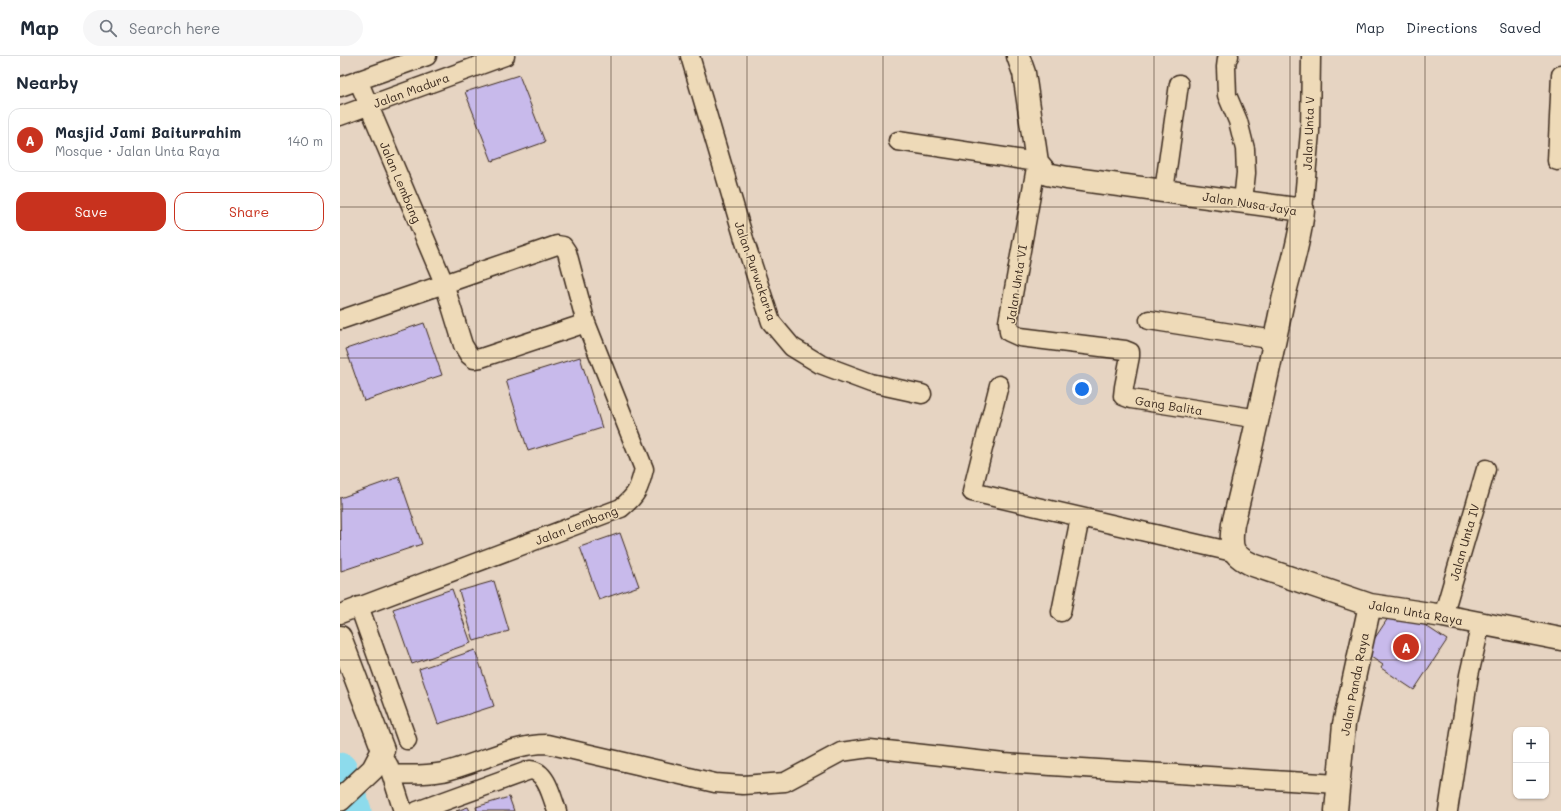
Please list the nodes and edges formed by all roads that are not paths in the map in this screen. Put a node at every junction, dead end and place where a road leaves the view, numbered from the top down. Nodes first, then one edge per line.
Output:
1 (427, 56) edge
2 (505, 56) edge
3 (690, 56) edge
4 (1018, 56) edge
5 (1229, 56) edge
6 (1311, 56) edge
7 (1561, 74) edge
8 (358, 80) junction
9 (1179, 84) dead end
10 (340, 87) edge
11 (368, 106) junction
12 (340, 116) edge
13 (898, 141) dead end
14 (1557, 161) dead end
15 (1037, 162) junction
16 (1164, 191) junction
17 (1243, 201) junction
18 (1303, 210) junction
19 (444, 283) junction
20 (340, 320) edge
21 (1149, 320) dead end
22 (586, 323) junction
23 (1275, 340) junction
24 (1130, 352) joint
25 (999, 385) dead end
26 (922, 394) dead end
27 (1259, 419) junction
28 (1486, 469) dead end
29 (1080, 518) junction
30 (1233, 552) junction
31 (1370, 605) junction
32 (359, 606) junction
33 (1061, 612) dead end
34 (340, 614) edge
35 (1443, 616) junction
36 (1481, 623) junction
37 (340, 637) edge
38 (1561, 639) edge
39 (407, 740) dead end
40 (382, 771) junction
41 (1338, 784) junction
42 (340, 800) edge
43 (403, 811) edge
44 (417, 811) edge
45 (556, 811) edge
46 (1336, 811) edge
47 (1448, 811) edge

1 - 8 street
2 - 11 street, Jalan Madura
3 - 26 street, Jalan Purwakarta
4 - 15 street
5 - 17 street
6 - 18 street, Jalan Unta V
7 - 14 street
8 - 10 street
8 - 11 street, Jalan Lembang
9 - 16 street
11 - 12 street, Jalan Madura
11 - 19 street, Jalan Lembang
13 - 15 street
15 - 16 street, Jalan Nusa Jaya
15 - 24 street, Jalan Unta VI
16 - 17 street, Jalan Nusa Jaya
17 - 18 street, Jalan Nusa Jaya
18 - 23 street, Jalan Nusa Jaya
19 - 20 street, Jalan Lembang
19 - 22 street, Jalan Lembang
19 - 22 street, Jalan Lembang
21 - 23 street
22 - 32 street, Jalan Lembang
23 - 27 street, Jalan Nusa Jaya
24 - 27 street, Gang Balita
25 - 29 street
27 - 30 street, Jalan Nusa Jaya
28 - 35 street, Jalan Unta IV
29 - 30 street
29 - 33 street
30 - 31 street, Jalan Unta Raya
31 - 35 street, Jalan Unta Raya
31 - 41 street, Jalan Panda Raya
32 - 34 street, Jalan Lembang
32 - 39 street
35 - 36 street, Jalan Unta Raya
36 - 38 street, Jalan Unta Raya
36 - 47 street
37 - 40 street
40 - 41 street
40 - 42 street
40 - 43 street
41 - 46 street, Jalan Panda Raya
44 - 45 street

